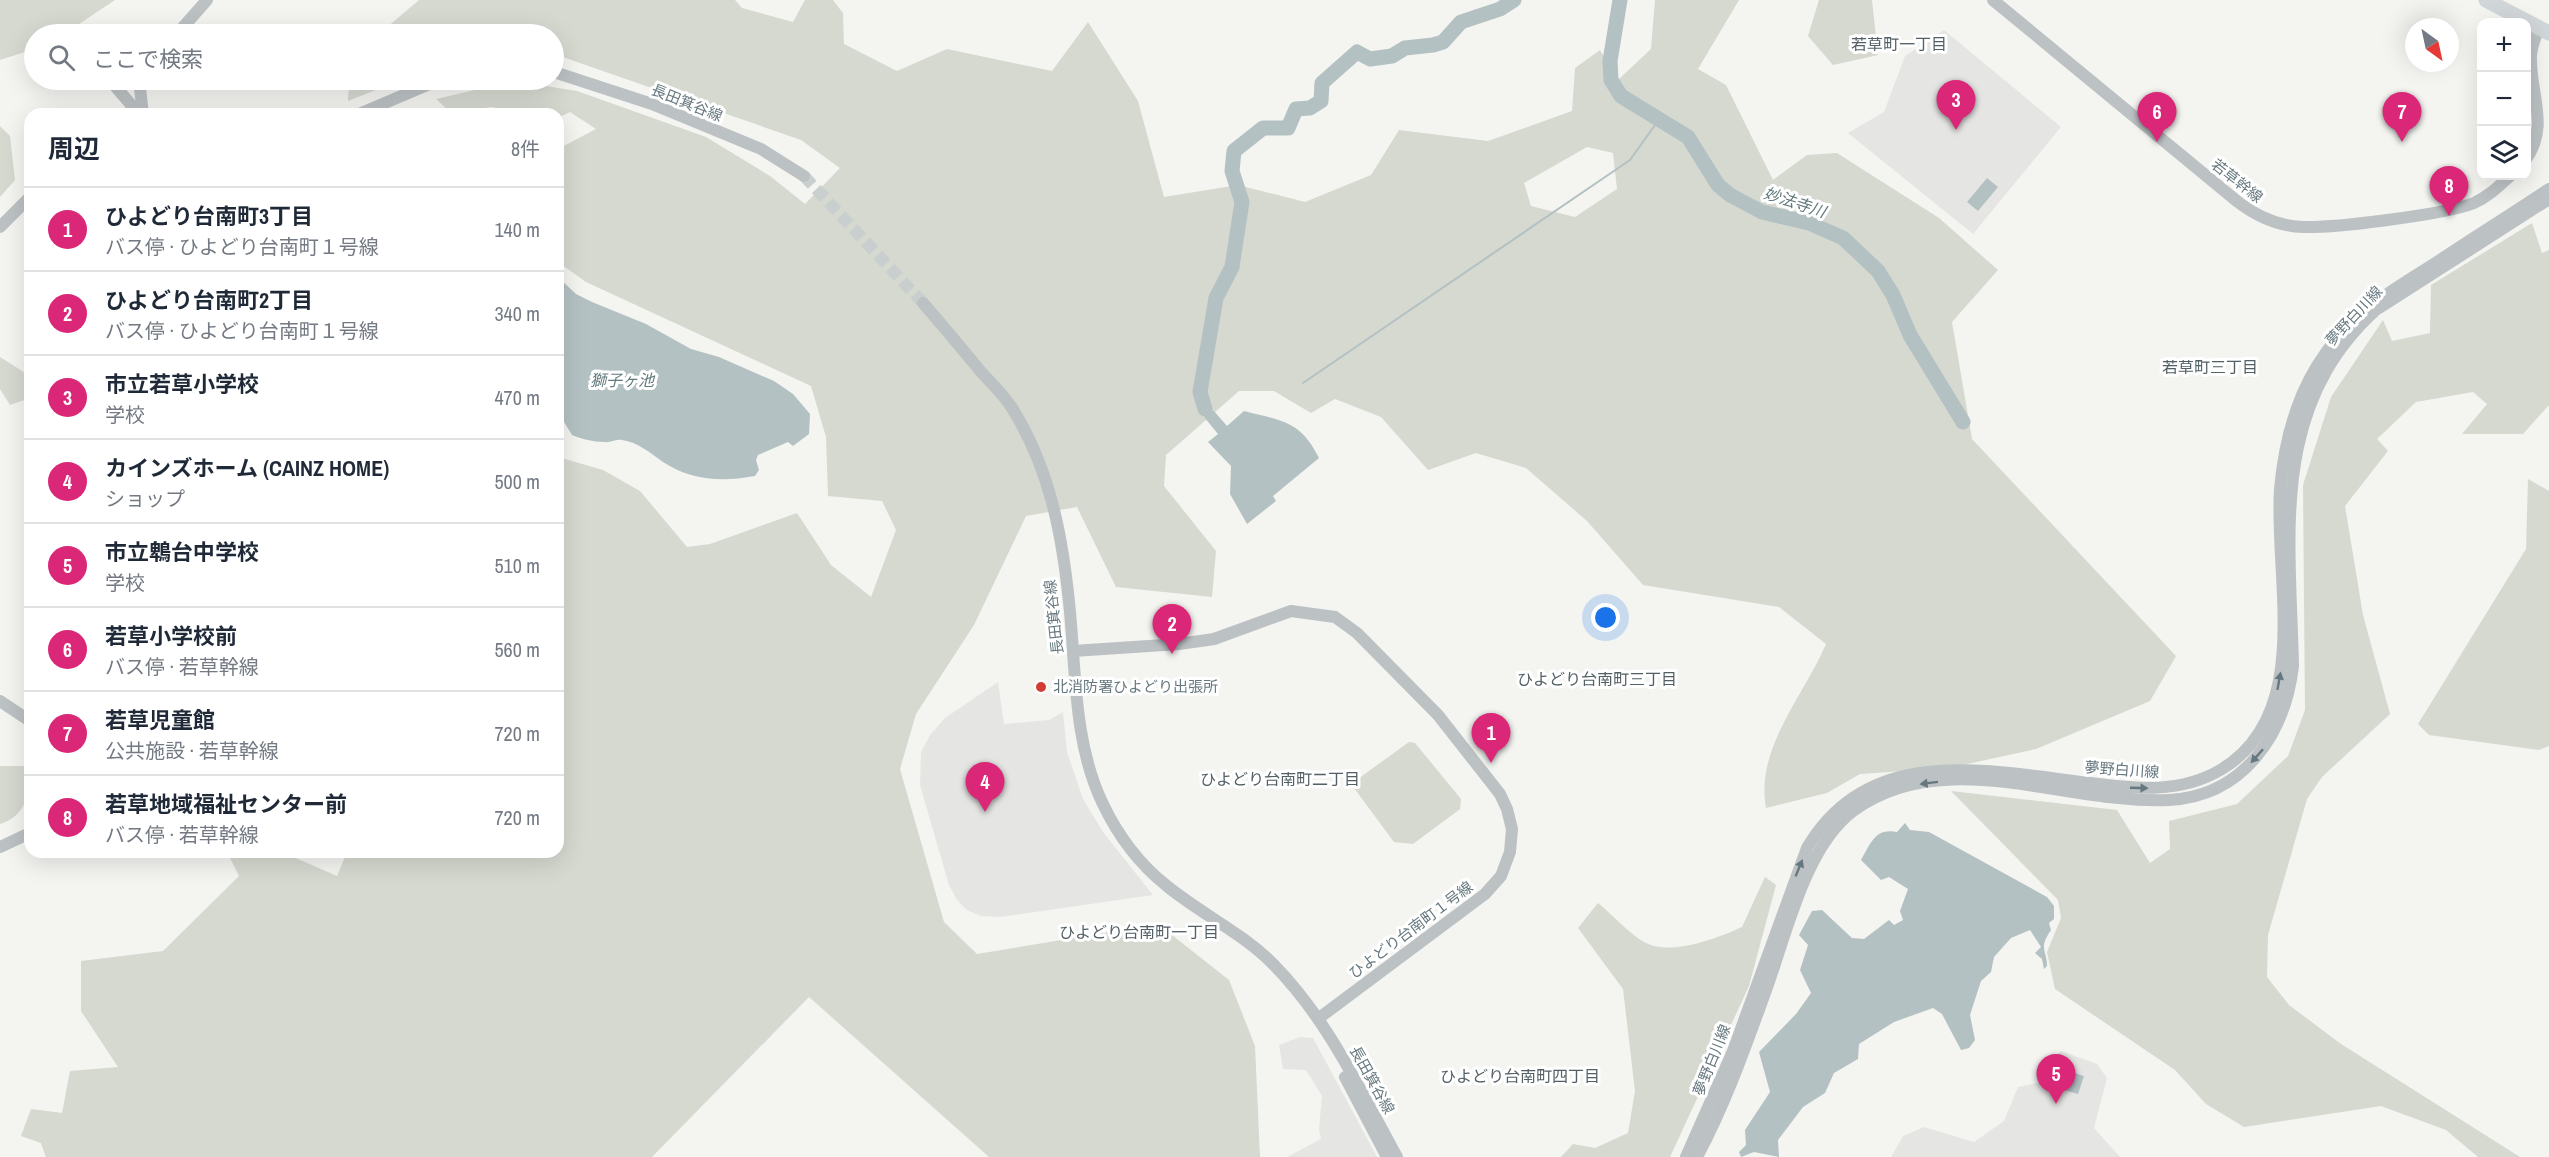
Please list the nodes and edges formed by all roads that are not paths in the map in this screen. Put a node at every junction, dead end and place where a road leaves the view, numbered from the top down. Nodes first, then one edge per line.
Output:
1 (207, 0) edge
2 (1993, 0) edge
3 (2486, 0) edge
4 (186, 24) edge
5 (2544, 30) edge
6 (564, 75) edge
7 (119, 90) edge
8 (140, 90) edge
9 (415, 90) edge
10 (135, 108) edge
11 (141, 108) edge
12 (373, 108) edge
13 (2531, 151) edge
14 (804, 176) tunnel mouth
15 (2505, 180) edge
16 (2549, 180) edge
17 (2549, 189) edge
18 (2549, 199) edge
19 (24, 203) edge
20 (0, 227) edge
21 (923, 303) tunnel mouth
22 (2370, 309) junction
23 (1073, 651) junction
24 (0, 701) edge
25 (24, 717) edge
26 (24, 836) edge
27 (0, 847) edge
28 (1319, 1018) junction
29 (1386, 1157) edge
30 (1397, 1157) edge
31 (1686, 1157) edge
32 (1697, 1157) edge

1 - 4 street
2 - 15 street, 若草幹線
3 - 5 main road
5 - 13 street
6 - 14 street, 長田箕谷線
7 - 10 street
8 - 11 street
9 - 12 street
16 - 22 street
17 - 22 street, 夢野白川線
18 - 22 street
19 - 20 street
21 - 23 street, 長田箕谷線
31 -> 22 street, 夢野白川線
22 -> 32 street, 夢野白川線
23 - 28 street, 長田箕谷線
23 - 28 street, ひよどり台南町１号線
24 - 25 street
26 - 27 street
28 - 29 street, 長田箕谷線
28 - 30 street, 長田箕谷線

